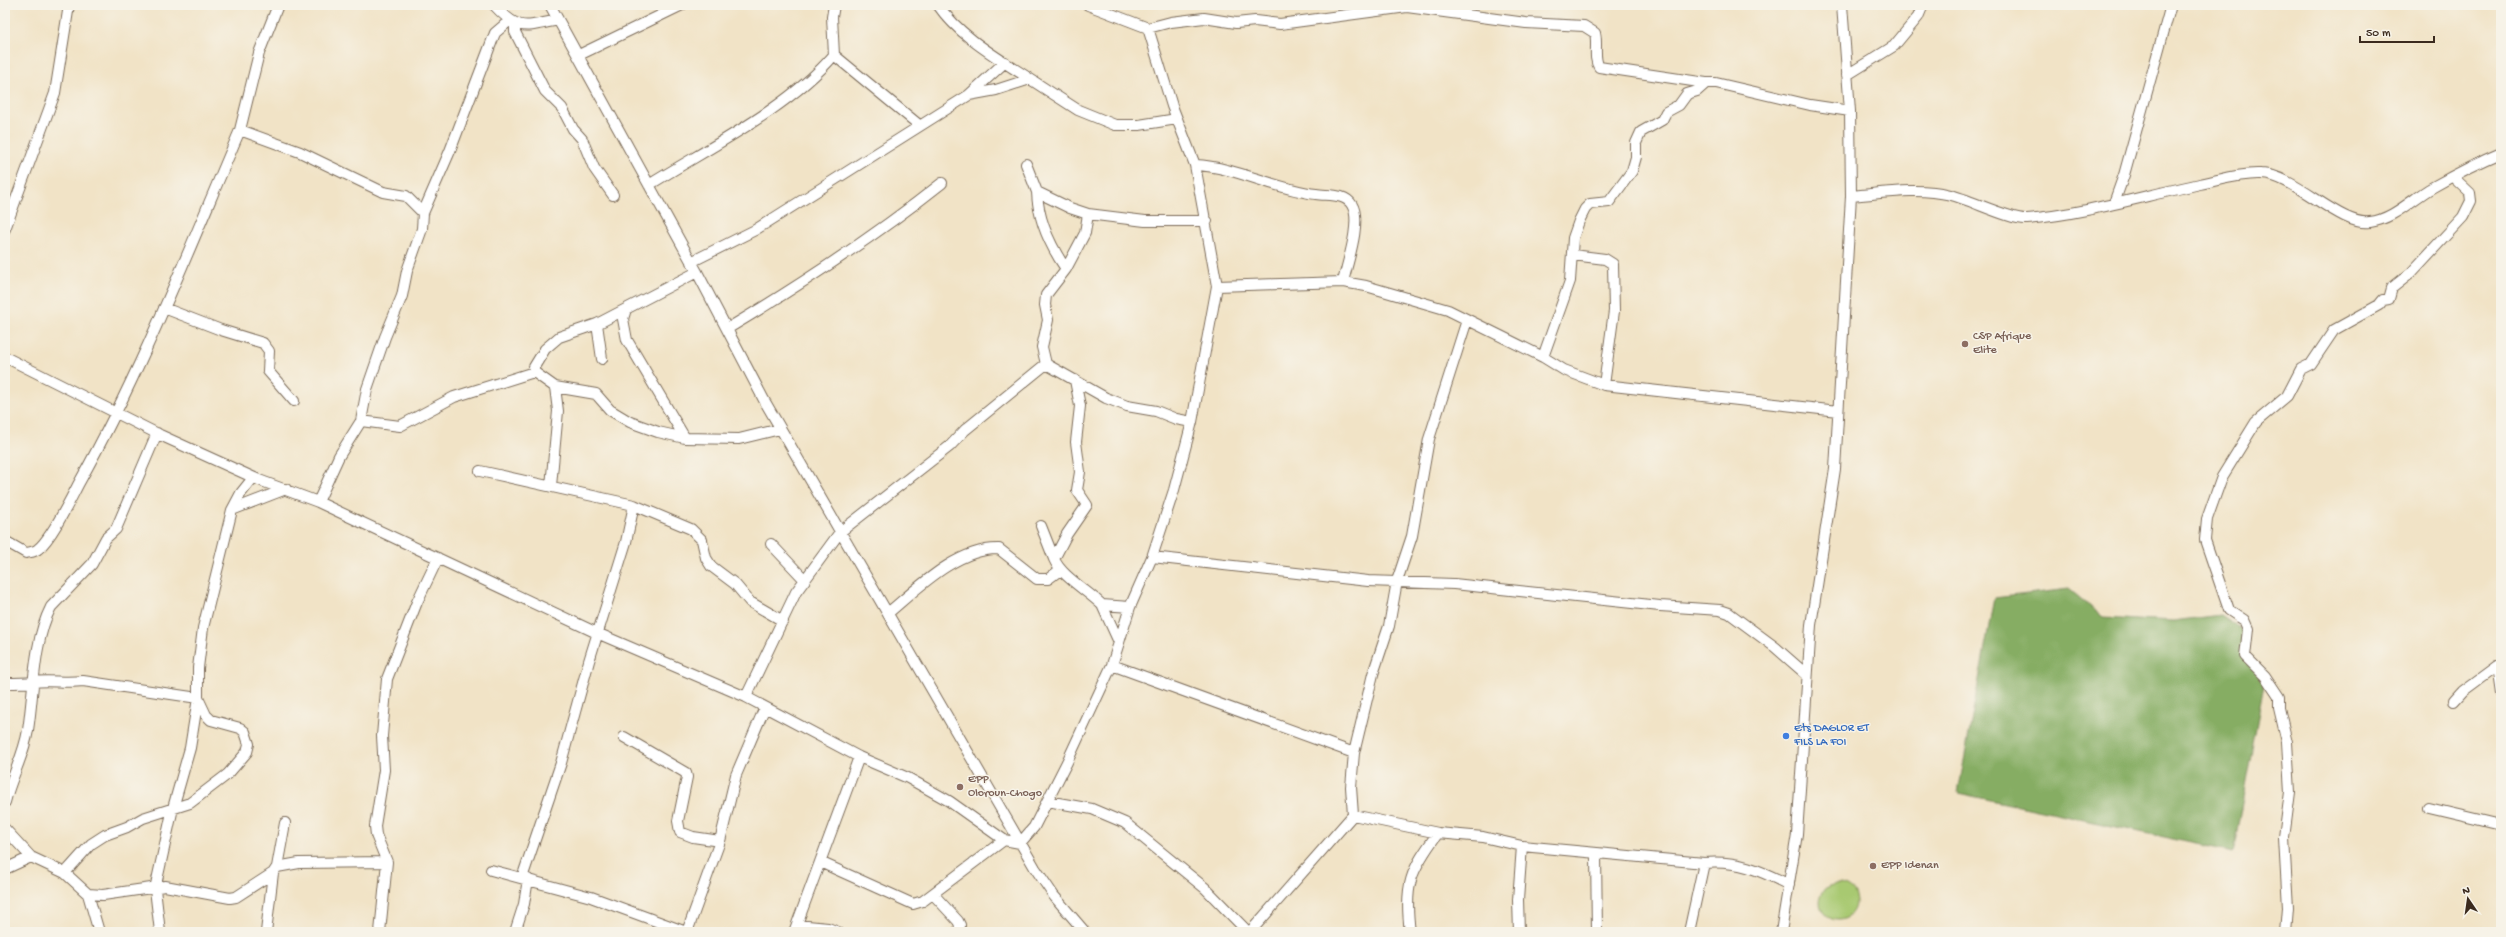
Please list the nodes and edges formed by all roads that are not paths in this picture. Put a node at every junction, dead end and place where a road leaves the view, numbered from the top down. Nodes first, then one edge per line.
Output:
1 (69, 5) edge
2 (278, 5) edge
3 (494, 5) edge
4 (682, 5) edge
5 (834, 5) edge
6 (938, 5) edge
7 (1088, 5) edge
8 (1842, 5) edge
9 (1923, 5) edge
10 (2171, 5) edge
11 (553, 6) edge
12 (1390, 7) edge
13 (558, 20) junction
14 (512, 23) junction
15 (1148, 28) junction
16 (579, 55) junction
17 (834, 55) junction
18 (1004, 62) junction
19 (1847, 75) junction
20 (1030, 79) junction
21 (1706, 83) junction
22 (969, 95) junction
23 (1850, 111) junction
24 (1177, 119) junction
25 (919, 125) junction
26 (240, 130) junction
27 (2501, 153) edge
28 (1026, 164) dead end
29 (1195, 165) junction
30 (2453, 177) junction
31 (942, 183) dead end
32 (649, 185) junction
33 (1037, 192) junction
34 (613, 195) dead end
35 (1851, 196) junction
36 (2114, 203) junction
37 (423, 213) junction
38 (1088, 214) junction
39 (1207, 221) junction
40 (5, 229) edge
41 (1572, 256) junction
42 (691, 262) junction
43 (1066, 270) junction
44 (697, 272) junction
45 (1342, 282) junction
46 (1217, 286) junction
47 (164, 308) junction
48 (626, 309) junction
49 (1467, 320) junction
50 (597, 324) junction
51 (727, 329) junction
52 (1543, 357) junction
53 (602, 359) dead end
54 (6, 361) edge
55 (1046, 364) junction
56 (534, 372) junction
57 (1075, 380) junction
58 (1604, 385) junction
59 (555, 387) junction
60 (294, 401) dead end
61 (1838, 411) junction
62 (116, 412) junction
63 (361, 420) junction
64 (1192, 422) junction
65 (780, 429) junction
66 (157, 433) junction
67 (685, 438) junction
68 (480, 471) dead end
69 (253, 478) junction
70 (550, 486) junction
71 (286, 489) junction
72 (318, 502) junction
73 (634, 505) junction
74 (232, 510) junction
75 (1041, 526) dead end
76 (840, 532) junction
77 (5, 541) edge
78 (771, 544) dead end
79 (1152, 557) junction
80 (438, 558) junction
81 (1054, 559) junction
82 (1060, 570) junction
83 (805, 580) junction
84 (1397, 582) junction
85 (1102, 605) junction
86 (1130, 607) junction
87 (888, 613) junction
88 (782, 621) junction
89 (597, 633) junction
90 (1118, 640) junction
91 (2499, 664) edge
92 (1112, 665) junction
93 (1807, 675) junction
94 (33, 682) junction
95 (5, 683) edge
96 (2501, 694) edge
97 (746, 697) junction
98 (198, 698) junction
99 (2454, 701) dead end
100 (765, 707) junction
101 (624, 737) dead end
102 (1354, 753) junction
103 (859, 757) junction
104 (1048, 801) junction
105 (5, 802) edge
106 (173, 808) junction
107 (2430, 808) dead end
108 (1353, 815) junction
109 (285, 823) dead end
110 (2501, 825) edge
111 (5, 829) edge
112 (1438, 833) junction
113 (1004, 840) junction
114 (720, 841) junction
115 (1020, 842) junction
116 (1522, 846) junction
117 (1596, 854) junction
118 (31, 857) junction
119 (387, 862) junction
120 (820, 862) junction
121 (1704, 863) junction
122 (5, 869) edge
123 (275, 870) junction
124 (491, 870) dead end
125 (65, 873) junction
126 (525, 878) junction
127 (1789, 884) junction
128 (156, 889) junction
129 (88, 894) junction
130 (933, 894) junction
131 (796, 928) edge
132 (99, 932) edge
133 (160, 932) edge
134 (266, 932) edge
135 (380, 932) edge
136 (516, 932) edge
137 (686, 932) edge
138 (838, 932) edge
139 (959, 932) edge
140 (1085, 932) edge
141 (1249, 932) edge
142 (1410, 932) edge
143 (1519, 932) edge
144 (1597, 932) edge
145 (1689, 932) edge
146 (1781, 932) edge
147 (2286, 932) edge

1 - 40 street
2 - 26 street
3 - 14 street
4 - 16 street
5 - 17 street
6 - 18 street
7 - 15 street
8 - 19 street
9 - 19 street
10 - 36 street
11 - 13 street
12 - 15 street
12 - 21 street
13 - 14 street
13 - 16 street
14 - 34 street
14 - 37 street
15 - 24 street
16 - 32 street
17 - 25 street
17 - 32 street
18 - 20 street
18 - 22 street
19 - 23 street
20 - 22 street
20 - 24 street
21 - 23 street
21 - 41 street
22 - 25 street
23 - 35 street
24 - 29 street
25 - 42 street
26 - 37 street
26 - 47 street
27 - 30 street
28 - 33 street
29 - 39 street
29 - 45 street
30 - 36 street
30 - 147 street
31 - 51 street
32 - 42 street
33 - 38 street
33 - 43 street
35 - 36 street
35 - 61 street
37 - 63 street
38 - 39 street
38 - 43 street
39 - 46 street
41 - 52 street
41 - 58 street
42 - 44 street
43 - 55 street
44 - 48 street
44 - 51 street
45 - 46 street
45 - 49 street
46 - 64 street
47 - 60 street
47 - 62 street
48 - 50 street
48 - 67 street
49 - 52 street
49 - 84 street
50 - 53 street
50 - 56 street
51 - 65 street
52 - 58 street
54 - 62 street
55 - 57 street
55 - 76 street
56 - 59 street
56 - 63 street
57 - 64 street
57 - 81 street
58 - 61 street
59 - 67 street
59 - 70 street
61 - 93 street
62 - 66 street
62 - 77 street
63 - 72 street
64 - 79 street
65 - 67 street
65 - 76 street
66 - 69 street
66 - 94 street
68 - 70 street
69 - 71 street
69 - 74 street
70 - 73 street
71 - 72 street
71 - 74 street
72 - 80 street
73 - 88 street
73 - 89 street
74 - 98 street
75 - 81 street
76 - 83 street
76 - 87 street
78 - 83 street
79 - 84 street
79 - 86 street
80 - 89 street
80 - 119 street
81 - 82 street
82 - 85 street
82 - 87 street
83 - 88 street
84 - 93 street
84 - 102 street
85 - 86 street
85 - 90 street
86 - 90 street
87 - 115 street
88 - 97 street
89 - 97 street
89 - 126 street
90 - 92 street
91 - 96 street
91 - 99 street
92 - 102 street
92 - 104 street
93 - 127 street
94 - 95 street
94 - 98 street
94 - 105 street
97 - 100 street
98 - 106 street
98 - 106 street
100 - 103 street
100 - 114 street
101 - 114 street
102 - 108 street
103 - 113 street
103 - 120 street
104 - 115 street
104 - 141 street
106 - 125 street
106 - 128 street
107 - 110 street
108 - 112 street
108 - 141 street
109 - 123 street
111 - 118 street
112 - 116 street
112 - 142 street
113 - 115 street
113 - 130 street
114 - 137 street
115 - 140 street
116 - 117 street
116 - 143 street
117 - 121 street
117 - 144 street
118 - 122 street
118 - 125 street
119 - 123 street
119 - 135 street
120 - 130 street
120 - 131 street
121 - 127 street
121 - 145 street
123 - 128 street
123 - 134 street
124 - 126 street
125 - 129 street
126 - 136 street
126 - 137 street
127 - 146 street
128 - 129 street
128 - 133 street
129 - 132 street
130 - 139 street
131 - 138 street

